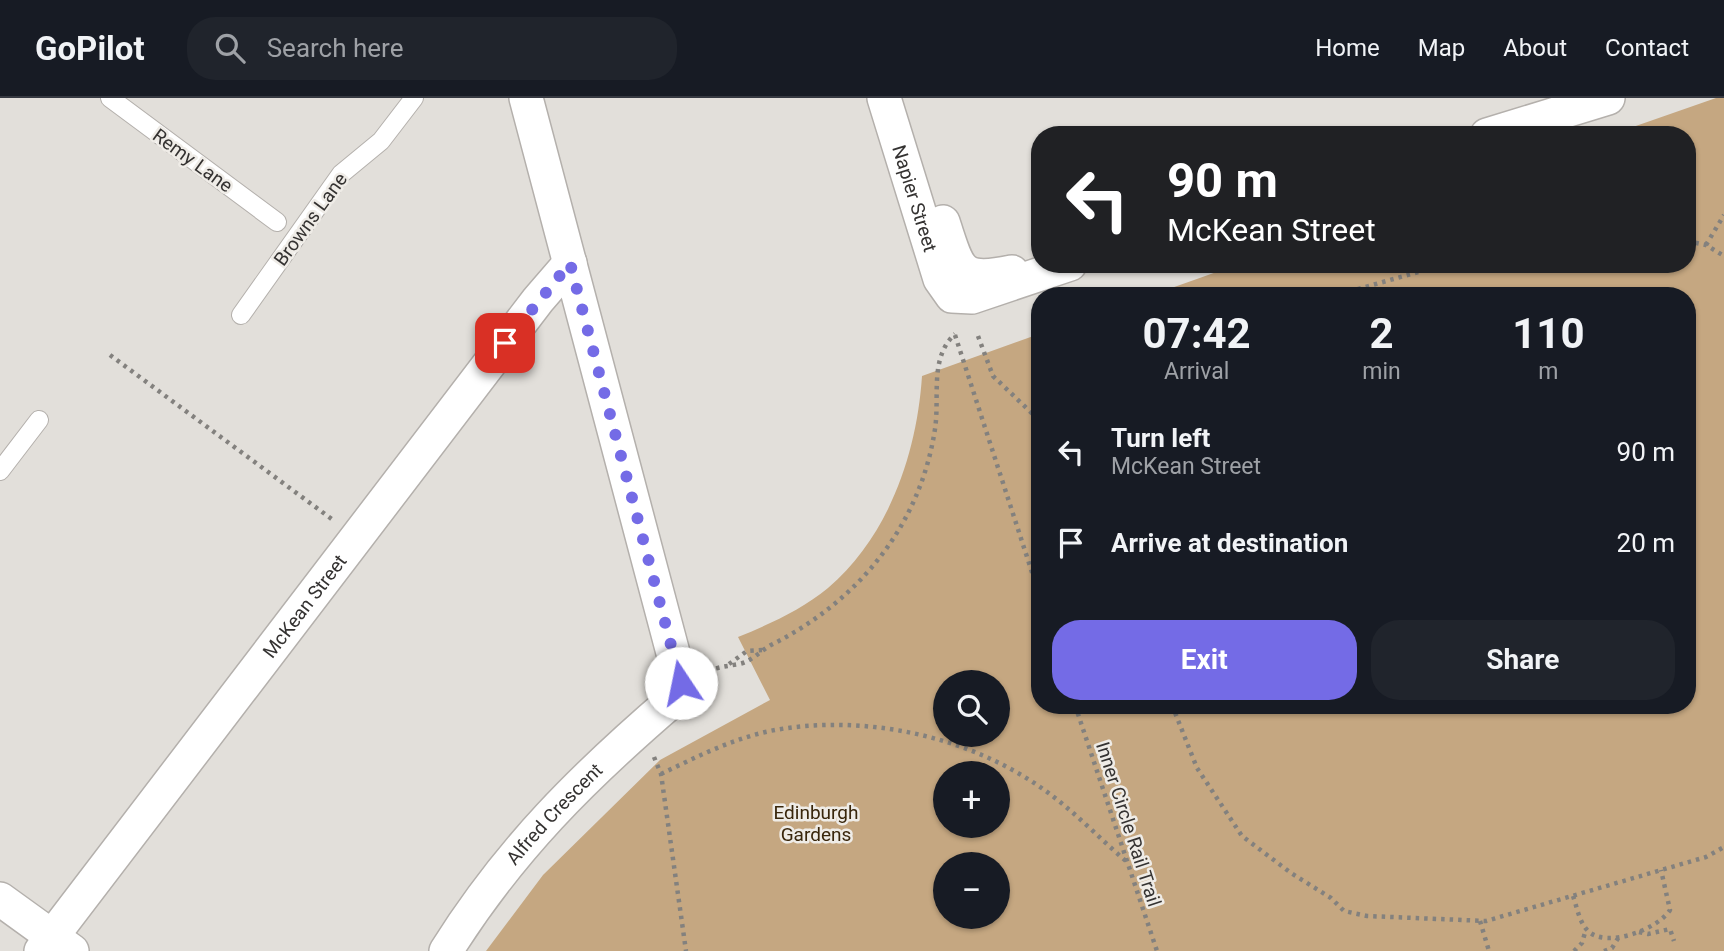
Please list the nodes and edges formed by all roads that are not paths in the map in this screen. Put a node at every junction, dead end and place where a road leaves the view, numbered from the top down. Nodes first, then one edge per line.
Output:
1 (110, 98) edge
2 (414, 98) edge
3 (526, 98) edge
4 (887, 98) edge
5 (1608, 98) edge
6 (1516, 126) edge
7 (277, 222) dead end
8 (570, 263) junction
9 (1031, 268) edge
10 (1043, 273) edge
11 (960, 284) junction
12 (240, 316) dead end
13 (39, 420) dead end
14 (0, 471) edge
15 (0, 899) edge
16 (55, 946) edge
17 (446, 951) edge

1 - 7 lane, Remy Lane
2 - 12 lane, Browns Lane
3 - 8 street
4 - 11 street, Napier Street
5 - 6 street
8 - 16 street, McKean Street
8 - 17 street, Alfred Crescent
9 - 11 street
10 - 11 street
13 - 14 lane
15 - 16 street

